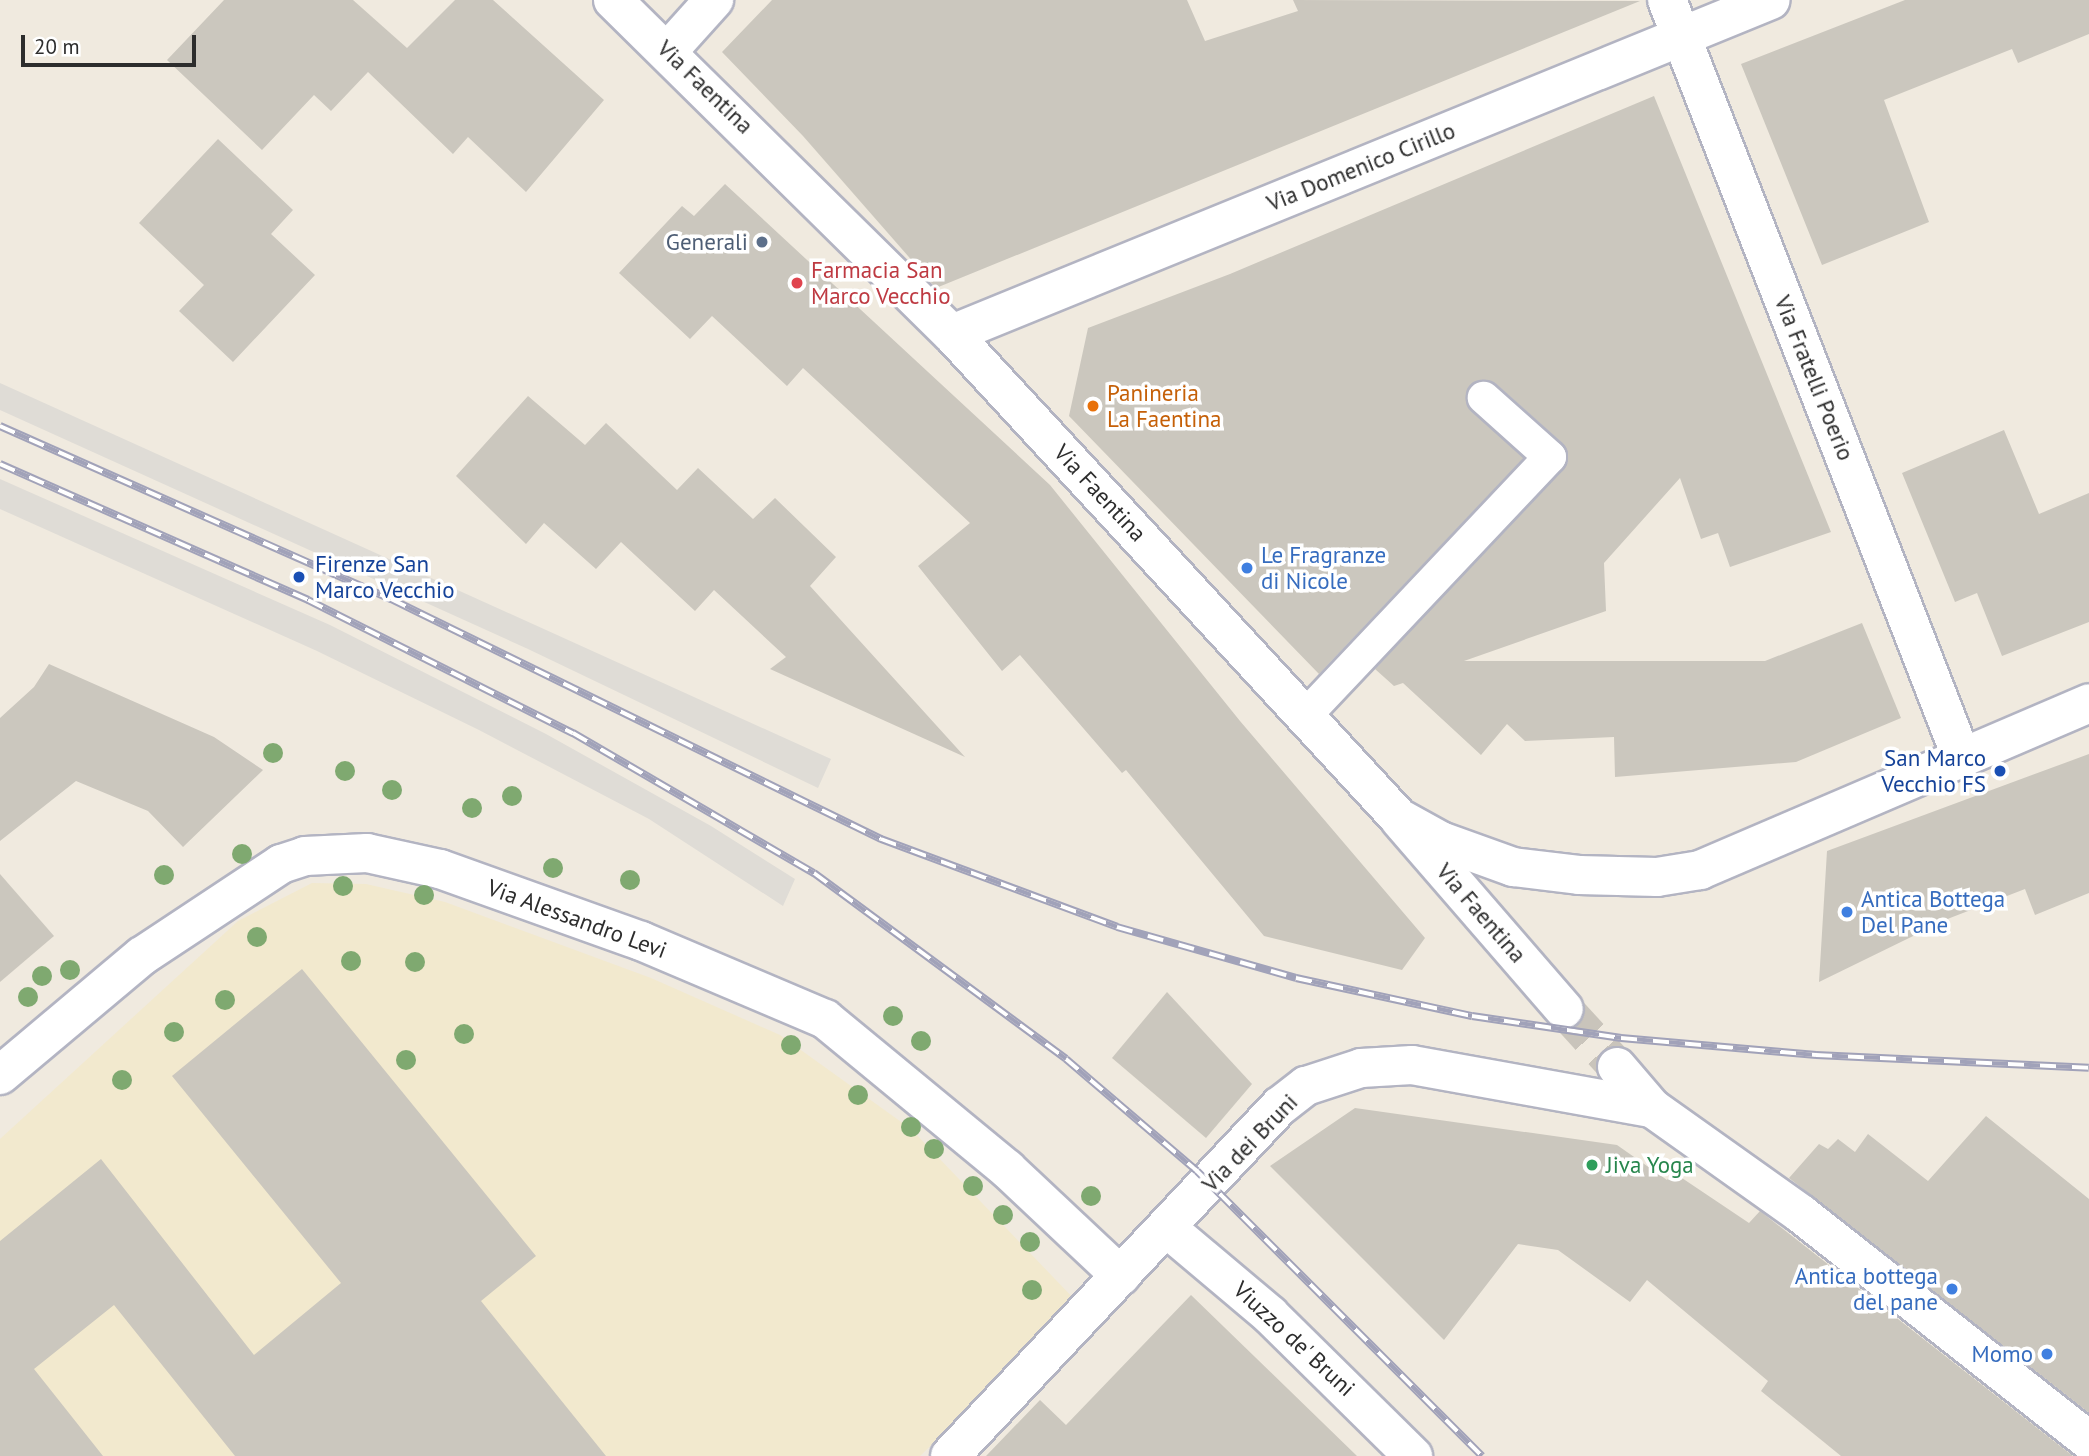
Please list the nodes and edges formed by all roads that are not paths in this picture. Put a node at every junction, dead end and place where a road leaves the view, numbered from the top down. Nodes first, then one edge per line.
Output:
1 (613, 0) edge
2 (714, 0) edge
3 (1667, 0) edge
4 (1771, 0) edge
5 (1680, 36) junction
6 (668, 51) junction
7 (951, 334) junction
8 (1484, 398) dead end
9 (2089, 703) edge
10 (1306, 715) junction
11 (1961, 756) junction
12 (1399, 818) junction
13 (1564, 1009) tunnel mouth
14 (1617, 1067) tunnel mouth
15 (0, 1075) edge
16 (1652, 1108) junction
17 (1168, 1229) junction
18 (1121, 1276) junction
19 (2089, 1441) edge
20 (950, 1456) edge
21 (1413, 1456) edge

1 - 6 street, Via Faentina
2 - 6 street
3 - 5 street, Via Fratelli Poerio
4 - 5 street, Via Domenico Cirillo
5 - 7 street, Via Domenico Cirillo
5 - 11 street, Via Fratelli Poerio
6 - 7 street, Via Faentina
7 - 10 street, Via Faentina
8 - 10 lane
9 - 11 street
10 - 12 street, Via Faentina
11 - 12 street
12 - 13 street, Via Faentina
14 - 16 street
15 - 18 street, Via Alessandro Levi
16 - 17 street, Via dei Bruni
16 - 19 street
17 - 18 street, Via dei Bruni
17 - 21 street, Viuzzo de' Bruni
18 - 20 street, Via dei Bruni

